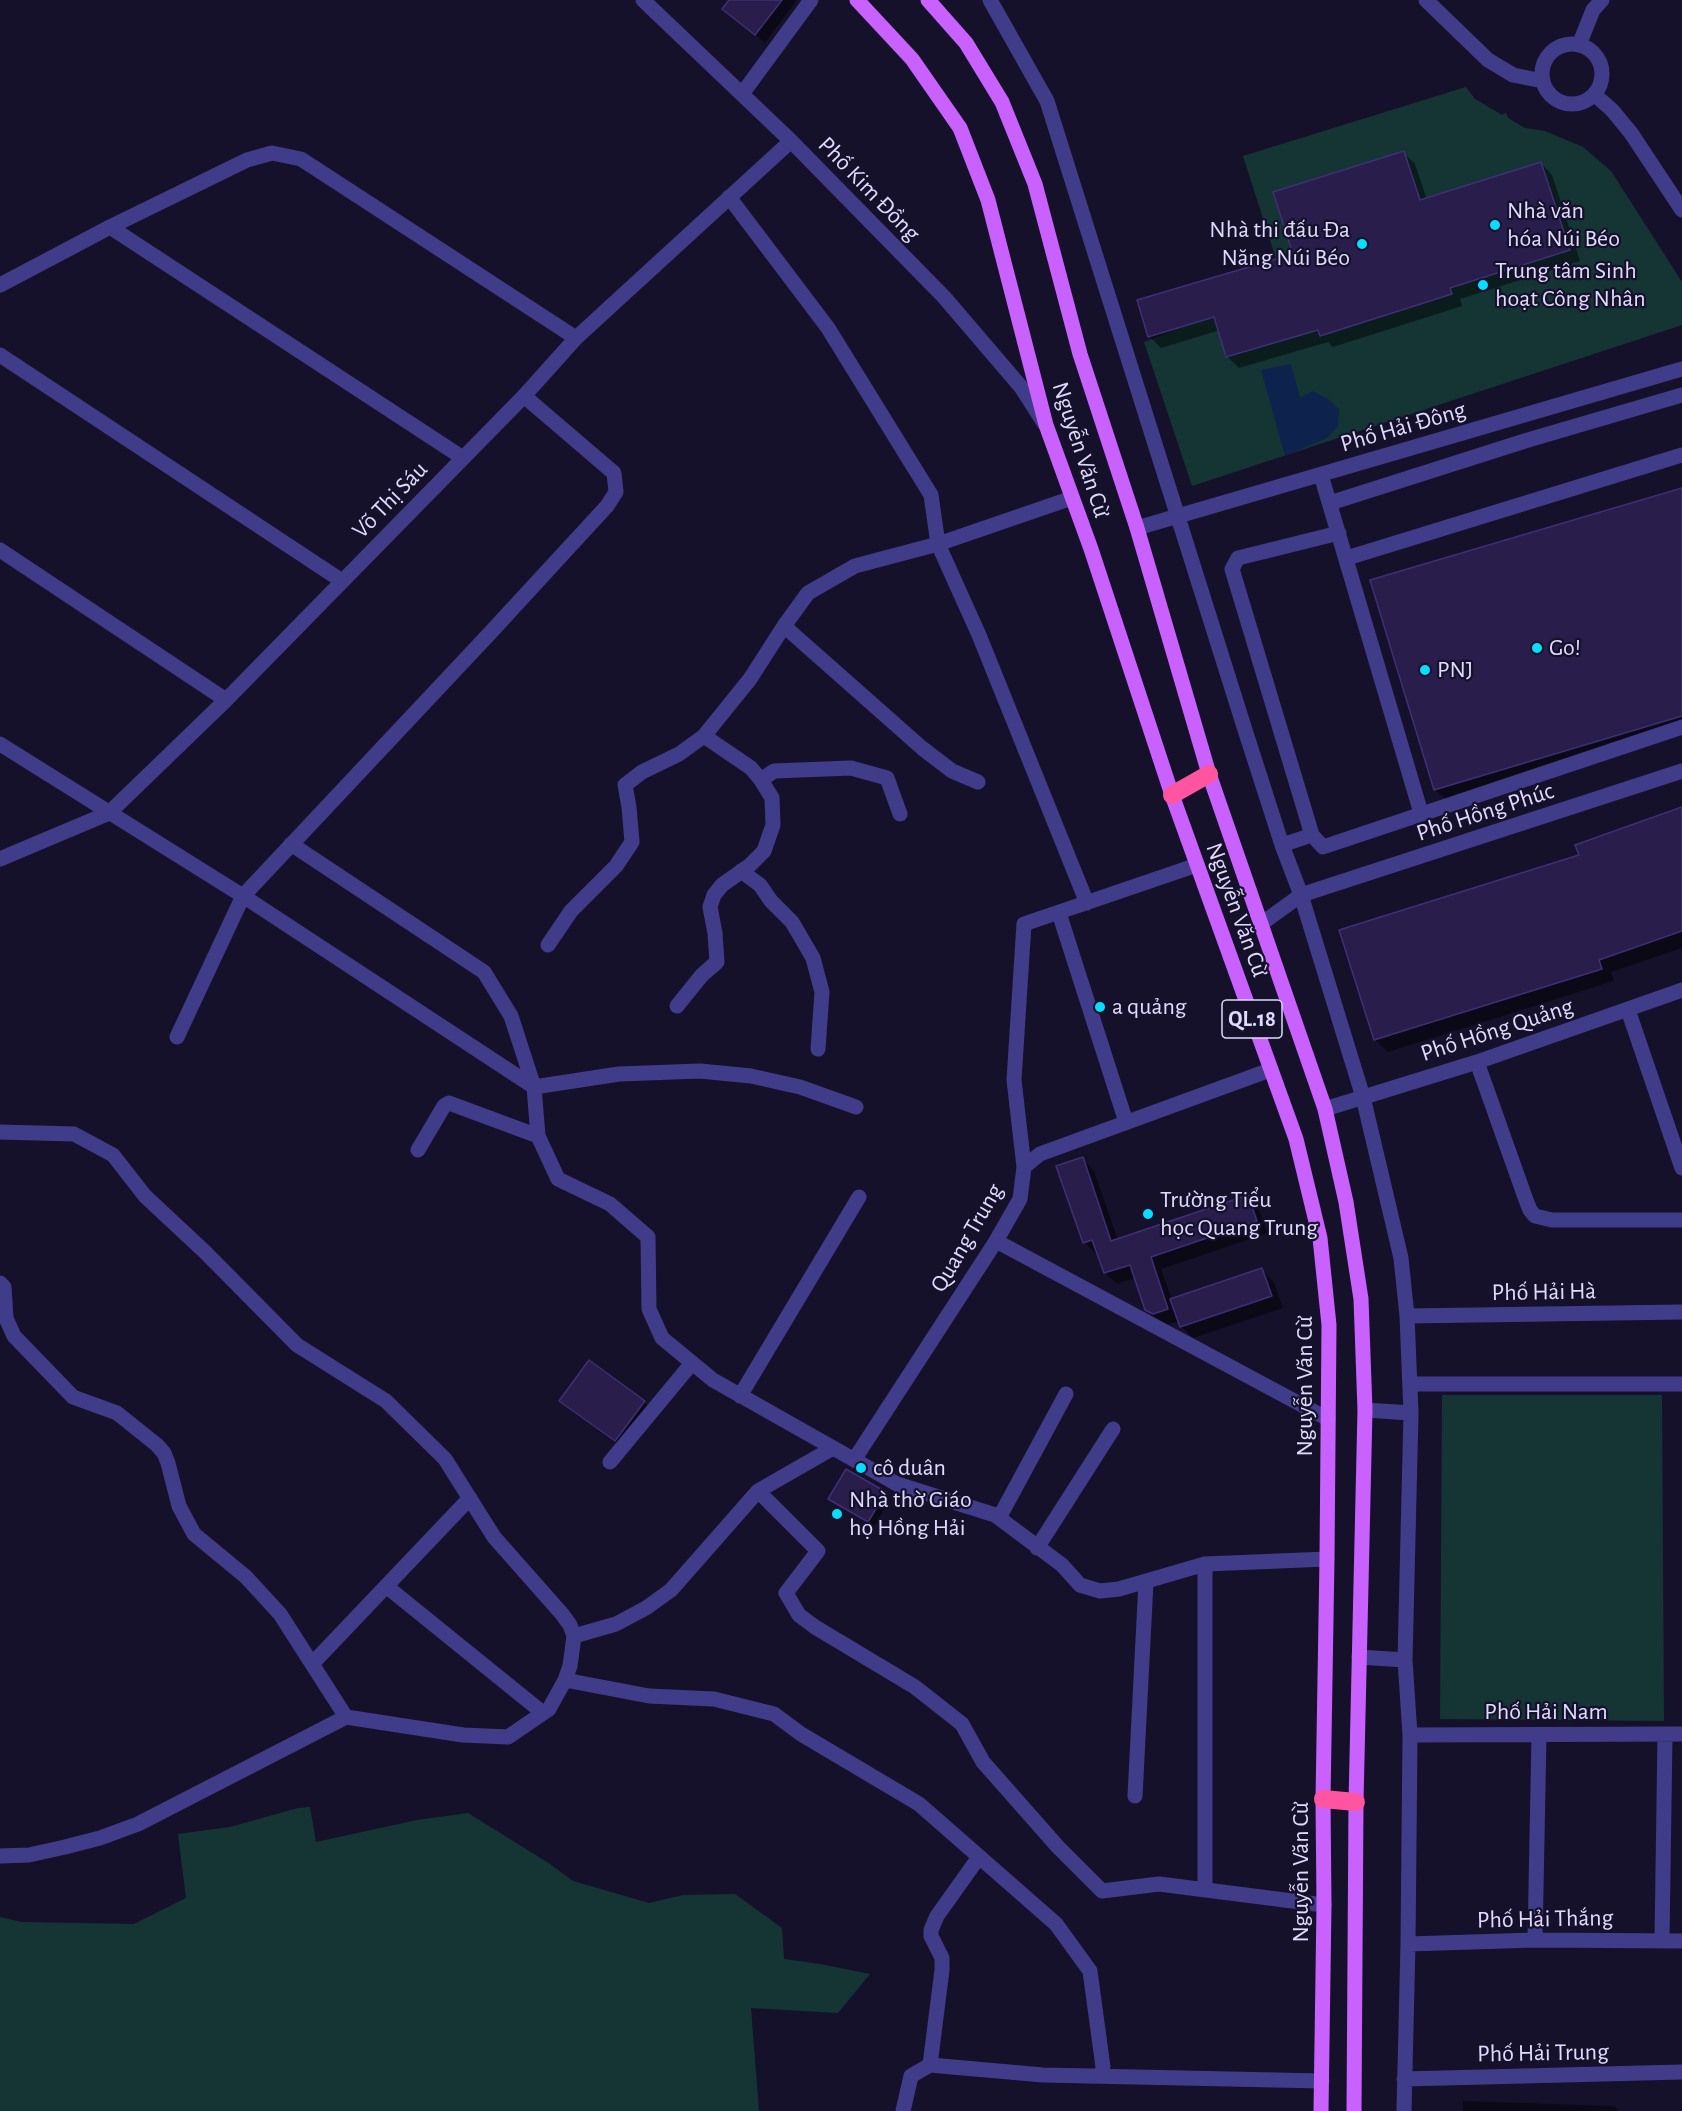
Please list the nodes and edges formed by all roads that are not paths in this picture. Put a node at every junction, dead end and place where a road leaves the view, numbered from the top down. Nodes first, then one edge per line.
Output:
1 (643, 0) edge
2 (811, 0) edge
3 (857, 0) edge
4 (928, 0) edge
5 (990, 0) edge
6 (1426, 0) edge
7 (1602, 0) edge
8 (1579, 45) junction
9 (1543, 81) junction
10 (742, 94) junction
11 (1595, 95) junction
12 (791, 141) junction
13 (729, 197) junction
14 (1682, 210) edge
15 (110, 227) junction
16 (0, 285) edge
17 (576, 338) junction
18 (0, 356) edge
19 (1682, 369) edge
20 (1682, 395) edge
21 (524, 396) junction
22 (1046, 425) junction
23 (1682, 455) edge
24 (463, 458) junction
25 (1321, 474) junction
26 (1072, 498) junction
27 (1330, 503) junction
28 (1179, 516) junction
29 (1137, 528) junction
30 (1339, 533) junction
31 (938, 544) junction
32 (0, 550) edge
33 (1347, 558) junction
34 (342, 581) junction
35 (784, 626) junction
36 (226, 700) junction
37 (1682, 727) edge
38 (704, 736) junction
39 (0, 744) edge
40 (1682, 771) edge
41 (1209, 774) junction
42 (761, 780) junction
43 (978, 782) dead end
44 (1172, 795) junction
45 (109, 813) junction
46 (1421, 813) junction
47 (900, 814) dead end
48 (1312, 836) junction
49 (291, 844) junction
50 (1282, 845) junction
51 (0, 859) edge
52 (1197, 865) junction
53 (741, 872) junction
54 (1301, 895) junction
55 (243, 896) junction
56 (1087, 903) junction
57 (1059, 913) junction
58 (1261, 924) junction
59 (548, 945) dead end
60 (1682, 990) edge
61 (677, 1006) dead end
62 (1628, 1010) junction
63 (177, 1036) dead end
64 (818, 1049) dead end
65 (1477, 1062) junction
66 (1270, 1070) junction
67 (534, 1086) junction
68 (1363, 1097) junction
69 (856, 1107) dead end
70 (1325, 1109) junction
71 (1126, 1122) junction
72 (0, 1132) edge
73 (17, 1133) junction
74 (538, 1136) junction
75 (0, 1142) edge
76 (418, 1149) dead end
77 (1024, 1167) junction
78 (1682, 1168) edge
79 (859, 1197) dead end
80 (1682, 1220) edge
81 (996, 1240) junction
82 (0, 1283) edge
83 (1682, 1312) edge
84 (1407, 1316) junction
85 (692, 1363) junction
86 (1411, 1384) junction
87 (1682, 1384) edge
88 (1066, 1394) dead end
89 (740, 1396) junction
90 (1365, 1410) junction
91 (1411, 1413) junction
92 (1328, 1419) junction
93 (1113, 1429) dead end
94 (833, 1448) junction
95 (854, 1460) junction
96 (610, 1462) dead end
97 (758, 1491) junction
98 (470, 1498) junction
99 (999, 1518) junction
100 (1037, 1548) junction
101 (1327, 1559) junction
102 (1205, 1564) junction
103 (1146, 1582) junction
104 (386, 1586) junction
105 (574, 1636) junction
106 (1359, 1657) junction
107 (1405, 1660) junction
108 (312, 1664) junction
109 (565, 1680) junction
110 (543, 1713) junction
111 (346, 1717) junction
112 (1682, 1734) edge
113 (1410, 1735) junction
114 (1539, 1735) junction
115 (1665, 1735) junction
116 (1135, 1796) dead end
117 (1323, 1799) junction
118 (1356, 1802) junction
119 (0, 1856) edge
120 (979, 1857) junction
121 (1205, 1890) junction
122 (1324, 1905) junction
123 (1535, 1940) junction
124 (1662, 1940) junction
125 (1682, 1941) edge
126 (1408, 1944) junction
127 (930, 2066) junction
128 (1682, 2072) edge
129 (1102, 2076) junction
130 (1404, 2079) junction
131 (1322, 2081) junction
132 (903, 2111) edge
133 (1321, 2111) edge
134 (1354, 2111) edge
135 (1404, 2111) edge

1 - 10 street, Phố Kim Đồng
2 - 10 street
3 - 22 main road, Nguyễn Văn Cừ / QL.18
4 - 29 main road, Nguyễn Văn Cừ / QL.18
5 - 28 street
6 - 9 street
7 - 8 street
8 - 9 street
8 - 11 street
9 - 11 street
10 - 12 street, Phố Kim Đồng
11 - 14 street
12 - 13 street, Võ Thị Sáu
12 - 22 street, Phố Kim Đồng
13 - 17 street, Võ Thị Sáu
13 - 31 street
15 - 16 street
15 - 17 street
15 - 24 street
17 - 21 street, Võ Thị Sáu
18 - 34 street
19 - 25 street, Phố Hải Đông
20 - 27 street
21 - 24 street, Võ Thị Sáu
21 - 49 street
22 - 26 main road, Nguyễn Văn Cừ / QL.18
23 - 33 street
24 - 34 street, Võ Thị Sáu
25 - 27 street
25 - 28 street, Phố Hải Đông
26 - 31 street
26 - 44 main road, Nguyễn Văn Cừ / QL.18
27 - 30 street
28 - 29 street, Phố Hải Đông
28 - 50 street
29 - 41 main road, Nguyễn Văn Cừ / QL.18
30 - 33 street
30 - 48 street
31 - 35 street
31 - 56 street
32 - 36 street
33 - 46 street
34 - 36 street, Võ Thị Sáu
35 - 38 street
35 - 43 street
36 - 45 street, Võ Thị Sáu
37 - 46 street
38 - 42 street
38 - 59 street
39 - 45 street
40 - 54 street, Phố Hồng Phúc
41 - 44 highway
41 - 58 main road, Nguyễn Văn Cừ / QL.18
42 - 47 street
42 - 53 street
44 - 52 main road, Nguyễn Văn Cừ / QL.18
45 - 51 street, Võ Thị Sáu
45 - 55 street
46 - 48 street
48 - 50 street
49 - 55 street
49 - 67 street
50 - 54 street
52 - 56 street
52 - 66 main road, Nguyễn Văn Cừ / QL.18
53 - 61 street
53 - 64 street
54 - 58 street, Phố Hồng Phúc
54 - 68 street
55 - 63 street
55 - 67 street
56 - 57 street
57 - 71 street
57 - 77 street
58 - 70 main road, Nguyễn Văn Cừ / QL.18
60 - 62 street, Phố Hồng Quảng
62 - 65 street, Phố Hồng Quảng
62 - 78 street
65 - 68 street, Phố Hồng Quảng
65 - 80 street
66 - 71 street, Quang Trung
66 - 92 main road, Nguyễn Văn Cừ / QL.18
67 - 69 street
67 - 74 street
68 - 70 street, Phố Hồng Quảng
68 - 84 street
70 - 90 main road, Nguyễn Văn Cừ / QL.18
71 - 77 street, Quang Trung
72 - 73 street
73 - 75 street
73 - 98 street
74 - 76 street
74 - 85 street
77 - 81 street, Quang Trung
79 - 89 street
81 - 92 street
81 - 95 street, Quang Trung
82 - 108 street
83 - 84 street, Phố Hải Hà
84 - 86 street
85 - 89 street
85 - 96 street
86 - 87 street
86 - 91 street
88 - 99 street
89 - 94 street
90 - 91 street
90 - 106 main road, Nguyễn Văn Cừ / QL.18
91 - 107 street
92 - 101 main road, Nguyễn Văn Cừ / QL.18
93 - 100 street
94 - 95 street
94 - 97 street
95 - 99 street
97 - 105 street
97 - 121 street
98 - 104 street
98 - 105 street
99 - 100 street
100 - 103 street
101 - 102 street
101 - 117 main road, Nguyễn Văn Cừ / QL.18
102 - 103 street
102 - 121 street
103 - 116 street
104 - 108 street
104 - 110 street
105 - 109 street
106 - 107 street
106 - 118 main road, Nguyễn Văn Cừ / QL.18
107 - 113 street
108 - 111 street
109 - 110 street
109 - 120 street
110 - 111 street
111 - 119 street
112 - 115 street, Phố Hải Nam
113 - 114 street, Phố Hải Nam
113 - 126 street
114 - 115 street, Phố Hải Nam
114 - 123 street
115 - 124 street
117 - 118 highway
117 - 122 main road, Nguyễn Văn Cừ / QL.18
118 - 134 main road, Nguyễn Văn Cừ / QL.18
120 - 127 street
120 - 129 street
121 - 122 street
122 - 131 main road, Nguyễn Văn Cừ / QL.18
123 - 124 street, Phố Hải Thắng
123 - 126 street, Phố Hải Thắng
124 - 125 street, Phố Hải Thắng
126 - 130 street
127 - 129 street
127 - 132 street
128 - 130 street, Phố Hải Trung
129 - 131 street
130 - 135 street
131 - 133 main road, Nguyễn Văn Cừ / QL.18

